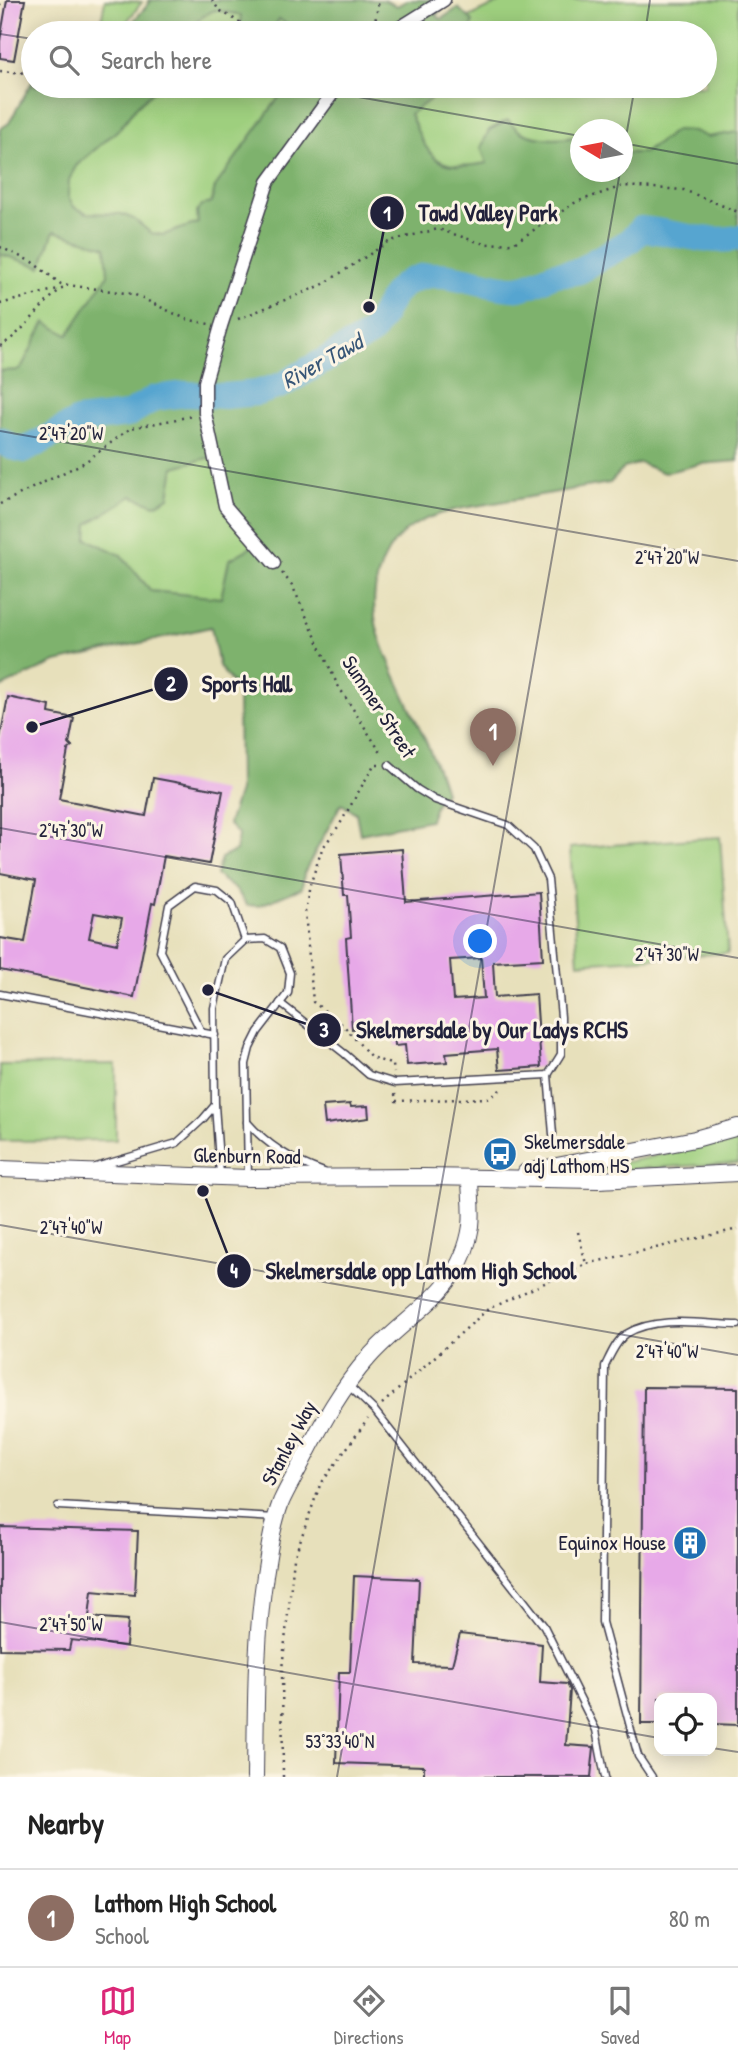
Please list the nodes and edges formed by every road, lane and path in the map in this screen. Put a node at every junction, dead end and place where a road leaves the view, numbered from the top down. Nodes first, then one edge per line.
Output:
1 (1, 0) edge
2 (212, 0) edge
3 (379, 0) edge
4 (444, 0) edge
5 (0, 6) edge
6 (238, 21) edge
7 (375, 21) edge
8 (410, 21) edge
9 (0, 71) edge
10 (21, 73) edge
11 (329, 98) edge
12 (738, 212) edge
13 (0, 247) edge
14 (69, 286) junction
15 (61, 289) junction
16 (0, 304) edge
17 (220, 326) junction
18 (0, 346) edge
19 (205, 413) junction
20 (0, 504) edge
21 (274, 563) joint
22 (389, 765) junction
23 (245, 940) junction
24 (0, 994) edge
25 (280, 1003) junction
26 (202, 1033) junction
27 (215, 1035) junction
28 (548, 1075) junction
29 (395, 1083) junction
30 (510, 1083) dead end
31 (215, 1105) junction
32 (247, 1122) junction
33 (738, 1127) edge
34 (553, 1134) dead end
35 (0, 1169) edge
36 (78, 1172) junction
37 (738, 1173) edge
38 (220, 1177) junction
39 (248, 1178) junction
40 (470, 1178) junction
41 (493, 1178) junction
42 (343, 1179) junction
43 (738, 1229) edge
44 (578, 1232) dead end
45 (586, 1264) junction
46 (738, 1325) edge
47 (347, 1384) junction
48 (375, 1410) junction
49 (58, 1506) dead end
50 (276, 1518) junction
51 (255, 1777) edge
52 (283, 1777) edge
53 (605, 1777) edge
54 (652, 1777) edge

1 - 5 path
2 - 6 path
3 - 7 path
4 - 8 street
9 - 10 path
11 - 17 street
12 - 17 path
13 - 14 path
14 - 15 path
14 - 17 path
15 - 16 path
15 - 18 path
17 - 19 street
19 - 20 path
19 - 21 street
21 - 22 path, Summer Street
22 - 28 lane, Summer Street
22 - 29 path
23 - 25 lane
23 - 26 lane
23 - 27 lane
24 - 26 lane
25 - 29 lane
25 - 32 lane
26 - 27 lane
27 - 31 lane
28 - 29 lane
28 - 34 lane
29 - 30 path
31 - 36 lane
31 - 38 lane
32 - 39 lane
32 - 42 lane
33 - 41 street, Glenburn Road
35 - 36 street, Glenburn Road
36 - 38 street, Glenburn Road
37 - 41 street, Glenburn Road
38 - 39 street, Glenburn Road
39 - 42 street, Glenburn Road
40 - 41 street, Glenburn Road
40 - 42 street, Glenburn Road
40 - 47 street, Stanley Way
43 - 45 path
44 - 45 path
45 - 48 path
46 - 54 lane
47 - 48 lane
47 - 50 street, Stanley Way
48 - 52 path
48 - 53 lane
49 - 50 lane
50 - 51 street, Stanley Way

